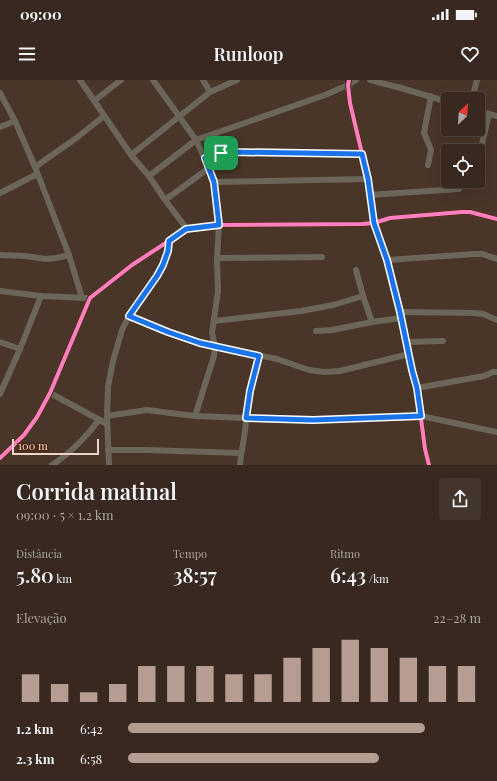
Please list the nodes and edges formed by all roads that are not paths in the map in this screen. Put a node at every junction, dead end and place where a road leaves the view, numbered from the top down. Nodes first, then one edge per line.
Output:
1 (80, 80) edge
2 (121, 80) edge
3 (153, 80) edge
4 (203, 80) edge
5 (237, 80) edge
6 (356, 80) edge
7 (370, 80) edge
8 (476, 80) edge
9 (349, 83) edge
10 (210, 92) junction
11 (473, 92) edge
12 (0, 93) edge
13 (431, 96) junction
14 (441, 100) edge
15 (94, 101) junction
16 (485, 113) edge
17 (489, 114) junction
18 (104, 116) junction
19 (180, 116) junction
20 (497, 116) edge
21 (15, 121) junction
22 (0, 127) edge
23 (196, 140) junction
24 (482, 144) edge
25 (362, 154) junction
26 (131, 156) junction
27 (205, 158) junction
28 (428, 165) dead end
29 (35, 167) junction
30 (210, 168) junction
31 (37, 174) junction
32 (149, 176) junction
33 (368, 179) junction
34 (214, 182) junction
35 (458, 189) dead end
36 (0, 193) edge
37 (370, 195) junction
38 (165, 200) junction
39 (497, 219) edge
40 (374, 223) junction
41 (219, 225) junction
42 (186, 229) junction
43 (169, 241) junction
44 (0, 255) edge
45 (69, 255) junction
46 (322, 257) dead end
47 (217, 258) junction
48 (497, 259) edge
49 (387, 260) junction
50 (356, 270) dead end
51 (0, 291) edge
52 (41, 296) junction
53 (363, 296) junction
54 (82, 298) junction
55 (90, 298) junction
56 (401, 315) junction
57 (129, 316) junction
58 (497, 320) edge
59 (214, 321) junction
60 (372, 322) junction
61 (316, 331) dead end
62 (443, 341) dead end
63 (0, 342) edge
64 (407, 342) junction
65 (215, 347) junction
66 (20, 349) junction
67 (409, 354) junction
68 (259, 356) junction
69 (497, 372) edge
70 (417, 388) junction
71 (50, 393) junction
72 (0, 394) edge
73 (107, 416) junction
74 (195, 416) junction
75 (421, 416) junction
76 (246, 418) junction
77 (99, 420) junction
78 (107, 424) junction
79 (497, 432) edge
80 (108, 450) junction
81 (241, 453) junction
82 (0, 458) edge
83 (52, 465) edge
84 (109, 465) edge
85 (240, 465) edge
86 (429, 465) edge

1 - 15 street
2 - 15 street
3 - 19 street
4 - 10 street
5 - 10 street
6 - 9 street
7 - 13 street
8 - 11 street
9 - 23 street
9 - 25 street
10 - 19 street
12 - 21 street
13 - 14 street
13 - 28 street
15 - 18 street
16 - 17 street
17 - 20 street
17 - 24 street
18 - 26 street
18 - 29 street
19 - 23 street
19 - 26 street
21 - 22 street
21 - 29 street
23 - 27 street
23 - 32 street
25 - 27 street
25 - 33 street
26 - 32 street
27 - 30 street
29 - 31 street
30 - 34 street
30 - 38 street
31 - 36 street
31 - 45 street
32 - 38 street
33 - 34 street
33 - 37 street
34 - 41 street
35 - 37 street
37 - 40 street
38 - 42 street
39 - 40 street
40 - 41 street
40 - 49 street
41 - 42 street
41 - 47 street
42 - 43 street
43 - 55 street
43 - 57 street
44 - 45 street
45 - 54 street
46 - 47 street
47 - 59 street
48 - 49 street
49 - 56 street
50 - 53 street
51 - 52 street
52 - 54 street
52 - 66 street
53 - 59 street
53 - 60 street
54 - 55 street
55 - 71 street
56 - 58 street
56 - 60 street
56 - 64 street
57 - 65 street
57 - 73 street
59 - 65 street
60 - 61 street
62 - 64 street
63 - 66 street
64 - 67 street
65 - 68 street
65 - 74 street
66 - 72 street
67 - 68 street
67 - 70 street
68 - 76 street
69 - 70 street
70 - 75 street
71 - 77 street
71 - 82 street
73 - 74 street
73 - 78 street
74 - 76 street
75 - 76 street
75 - 79 street
75 - 86 street
76 - 81 street
77 - 78 street
77 - 83 street
78 - 80 street
80 - 81 street
80 - 84 street
81 - 85 street

